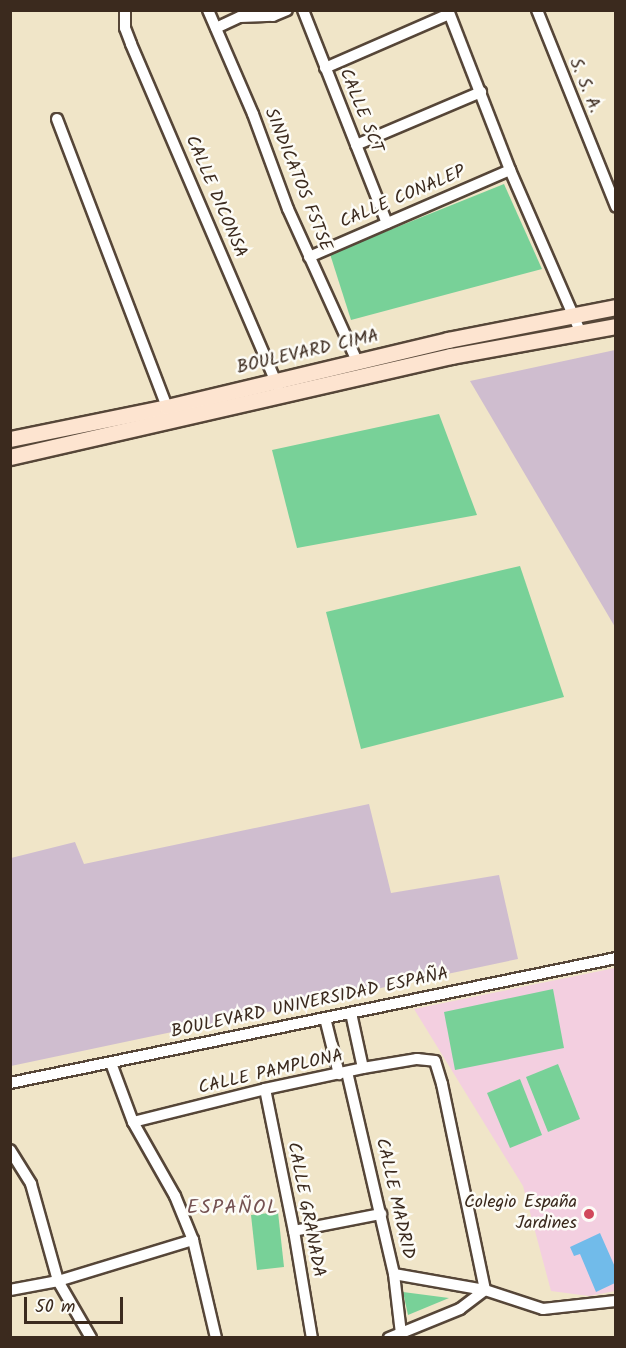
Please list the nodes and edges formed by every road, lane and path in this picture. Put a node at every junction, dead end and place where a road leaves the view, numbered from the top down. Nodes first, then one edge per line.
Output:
1 (125, 10) edge
2 (208, 10) edge
3 (287, 10) edge
4 (303, 10) edge
5 (537, 10) edge
6 (448, 12) edge
7 (216, 28) junction
8 (325, 68) junction
9 (481, 92) junction
10 (57, 119) dead end
11 (356, 145) junction
12 (510, 170) junction
13 (615, 207) edge
14 (387, 223) junction
15 (309, 257) junction
16 (615, 307) edge
17 (575, 316) junction
18 (615, 326) edge
19 (582, 333) junction
20 (357, 361) junction
21 (275, 381) junction
22 (281, 395) junction
23 (170, 414) junction
24 (59, 429) junction
25 (10, 439) edge
26 (62, 446) junction
27 (10, 457) edge
28 (615, 958) edge
29 (351, 1013) junction
30 (325, 1018) junction
31 (111, 1063) junction
32 (363, 1068) junction
33 (343, 1073) junction
34 (10, 1083) edge
35 (265, 1089) junction
36 (133, 1122) junction
37 (10, 1150) edge
38 (381, 1214) junction
39 (294, 1231) junction
40 (193, 1240) junction
41 (394, 1274) junction
42 (58, 1281) junction
43 (10, 1290) edge
44 (485, 1290) junction
45 (615, 1301) edge
46 (401, 1334) junction
47 (91, 1338) edge
48 (216, 1338) edge
49 (312, 1338) edge
50 (389, 1338) edge

1 - 21 street, CALLE DICONSA
2 - 7 street, SINDICATOS FSTSE
3 - 7 street
4 - 8 street, CALLE SCT
5 - 13 street, S. S. A.
6 - 8 street
6 - 9 street
7 - 15 street, SINDICATOS FSTSE
8 - 11 street, CALLE SCT
9 - 11 street
9 - 12 street
10 - 23 street
11 - 14 street, CALLE SCT
12 - 14 street, CALLE CONALEP
12 - 17 street
14 - 15 street, CALLE CONALEP
15 - 20 street, SINDICATOS FSTSE
16 - 17 main road, BOULEVARD CIMA
17 - 19 street
17 - 20 main road, BOULEVARD CIMA
18 - 19 main road, BOULEVARD CIMA
19 - 22 main road, BOULEVARD CIMA
20 - 21 main road, BOULEVARD CIMA
21 - 22 street, CALLE DICONSA
21 - 23 main road, BOULEVARD CIMA
22 - 23 main road, BOULEVARD CIMA
23 - 24 main road, BOULEVARD CIMA
23 - 26 main road, BOULEVARD CIMA
24 - 25 main road, BOULEVARD CIMA
24 - 26 main road
26 - 27 main road, BOULEVARD CIMA
28 - 29 street, BOULEVARD UNIVERSIDAD ESPAÑA
29 - 30 street, BOULEVARD UNIVERSIDAD ESPAÑA
29 - 32 street
30 - 31 street, BOULEVARD UNIVERSIDAD ESPAÑA
30 - 33 street, CALLE MADRID
31 - 34 street, BOULEVARD UNIVERSIDAD ESPAÑA
31 - 36 street
32 - 33 street, CALLE PAMPLONA
32 - 44 street, CALLE PAMPLONA
33 - 35 street, CALLE PAMPLONA
33 - 38 street, CALLE MADRID
35 - 36 street, CALLE PAMPLONA
35 - 39 street, CALLE GRANADA
36 - 40 street
37 - 42 street
38 - 39 street
38 - 41 street, CALLE MADRID
39 - 49 street, CALLE GRANADA
40 - 42 street
40 - 48 street
41 - 44 street
41 - 46 street, CALLE MADRID
42 - 43 street
42 - 47 street
44 - 45 street
44 - 46 street
46 - 50 street

